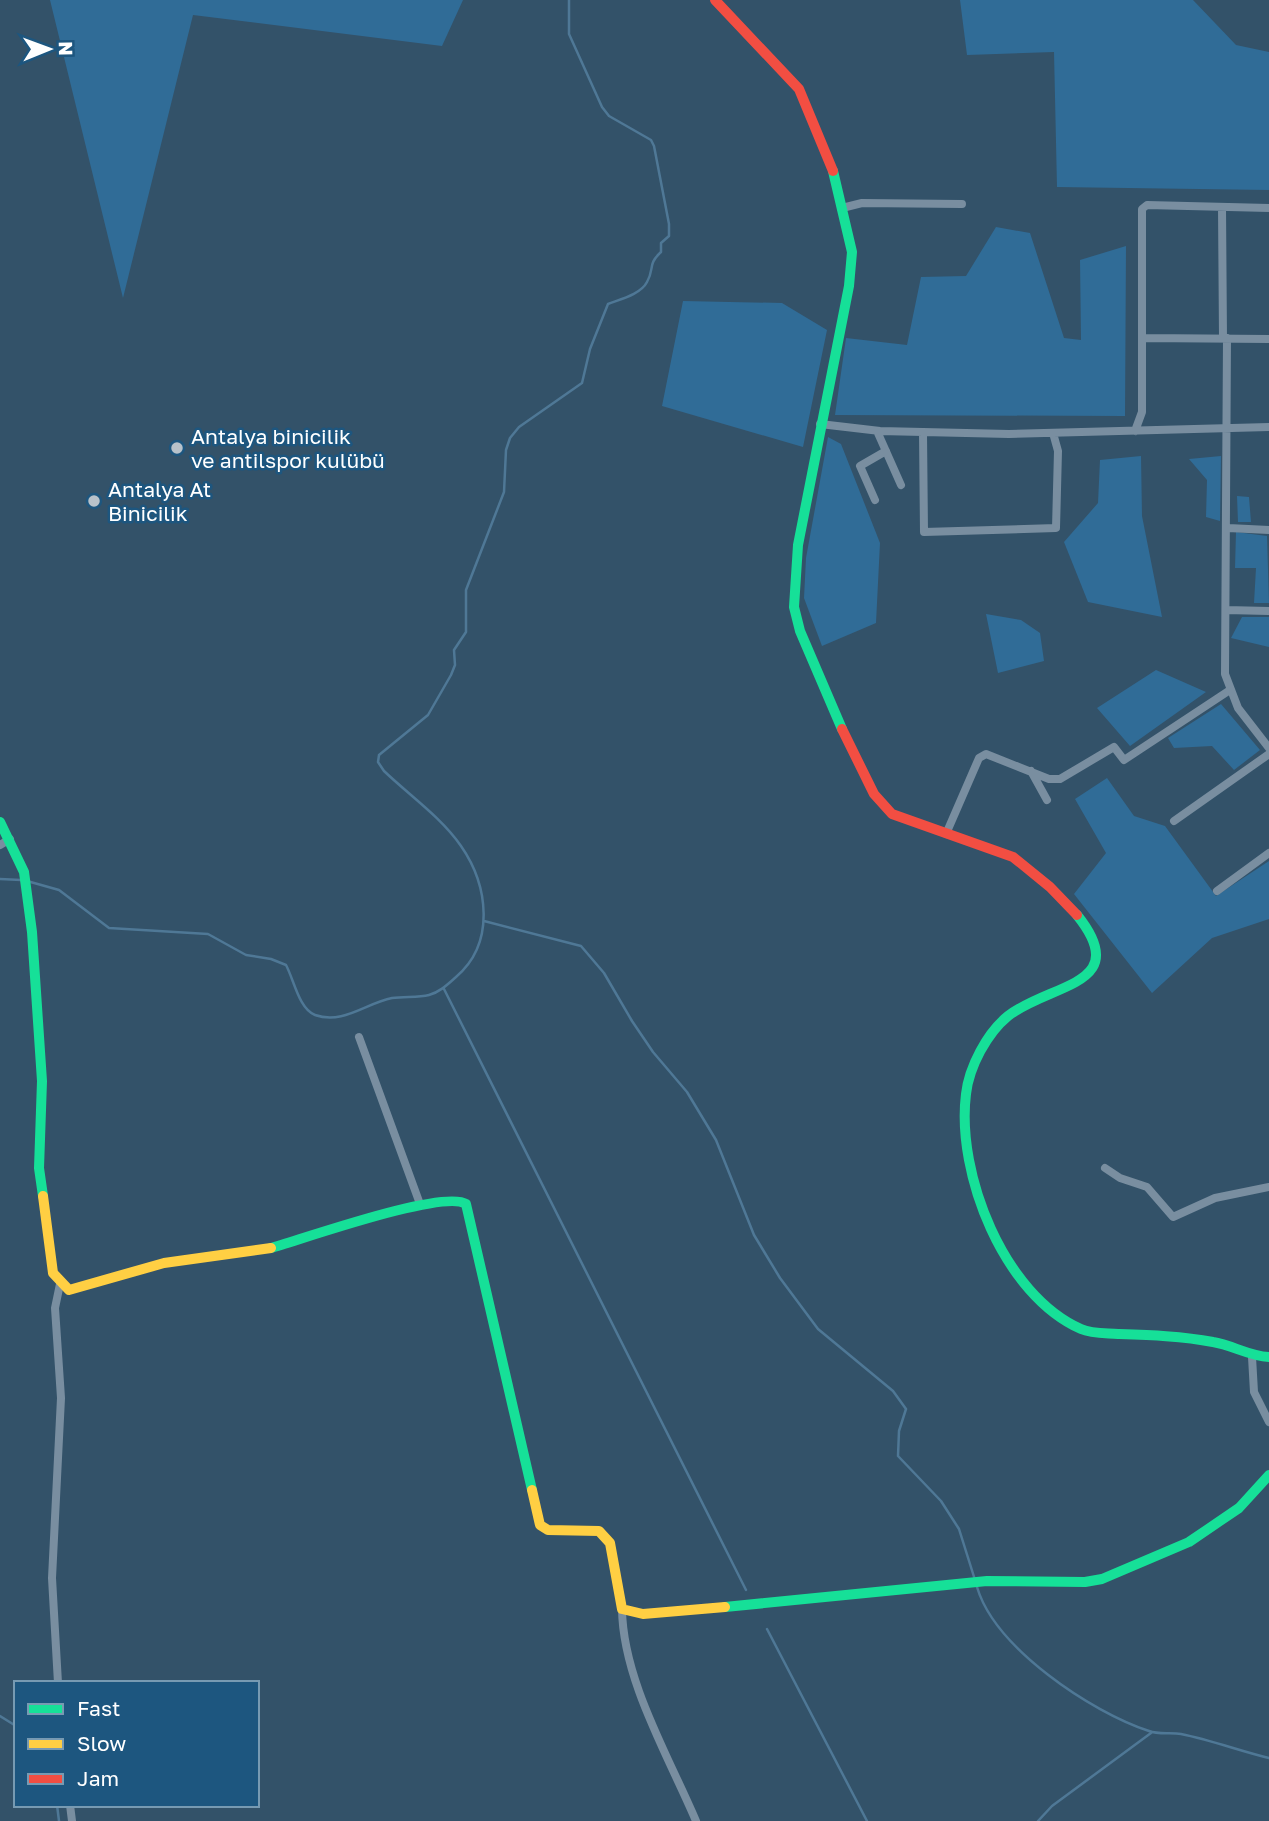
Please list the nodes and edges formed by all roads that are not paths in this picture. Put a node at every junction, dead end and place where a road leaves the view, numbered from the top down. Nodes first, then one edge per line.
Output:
1 (715, 0) edge
2 (962, 204) dead end
3 (1222, 207) junction
4 (842, 208) junction
5 (1269, 208) edge
6 (1143, 338) junction
7 (1225, 338) junction
8 (1269, 339) edge
9 (820, 424) junction
10 (1269, 427) edge
11 (1226, 428) junction
12 (877, 431) junction
13 (1135, 431) junction
14 (923, 433) junction
15 (1053, 433) junction
16 (886, 451) junction
17 (901, 485) dead end
18 (875, 500) dead end
19 (1228, 528) junction
20 (1269, 530) edge
21 (1226, 610) junction
22 (1269, 611) edge
23 (1230, 690) junction
24 (1269, 748) edge
25 (1269, 754) edge
26 (1031, 771) junction
27 (1047, 800) dead end
28 (1174, 821) dead end
29 (0, 822) edge
30 (946, 834) junction
31 (5, 842) edge
32 (1269, 853) edge
33 (1217, 891) dead end
34 (359, 1037) dead end
35 (1105, 1168) dead end
36 (1269, 1187) edge
37 (420, 1204) junction
38 (60, 1284) junction
39 (1252, 1357) junction
40 (1269, 1357) edge
41 (1269, 1420) edge
42 (1269, 1475) edge
43 (622, 1609) junction
44 (58, 1681) edge
45 (696, 1821) edge

1 - 4 street
2 - 4 street
3 - 5 street
3 - 6 street
3 - 7 street
4 - 9 street
6 - 7 street
6 - 13 street
7 - 8 street
7 - 11 street
9 - 12 street
9 - 30 street
10 - 11 street
11 - 13 street
11 - 19 street
12 - 14 street
12 - 16 street
13 - 15 street
14 - 15 street
14 - 15 street
16 - 17 street
16 - 18 street
19 - 20 street
19 - 21 street
21 - 22 street
21 - 23 street
23 - 24 street
23 - 26 street
25 - 28 street
26 - 27 street
26 - 30 street
29 - 31 street
30 - 39 street
31 - 38 street
32 - 33 street
34 - 37 street
35 - 36 street
37 - 38 street
37 - 43 street
38 - 44 street
39 - 40 street
39 - 41 street
42 - 43 street
43 - 45 street

